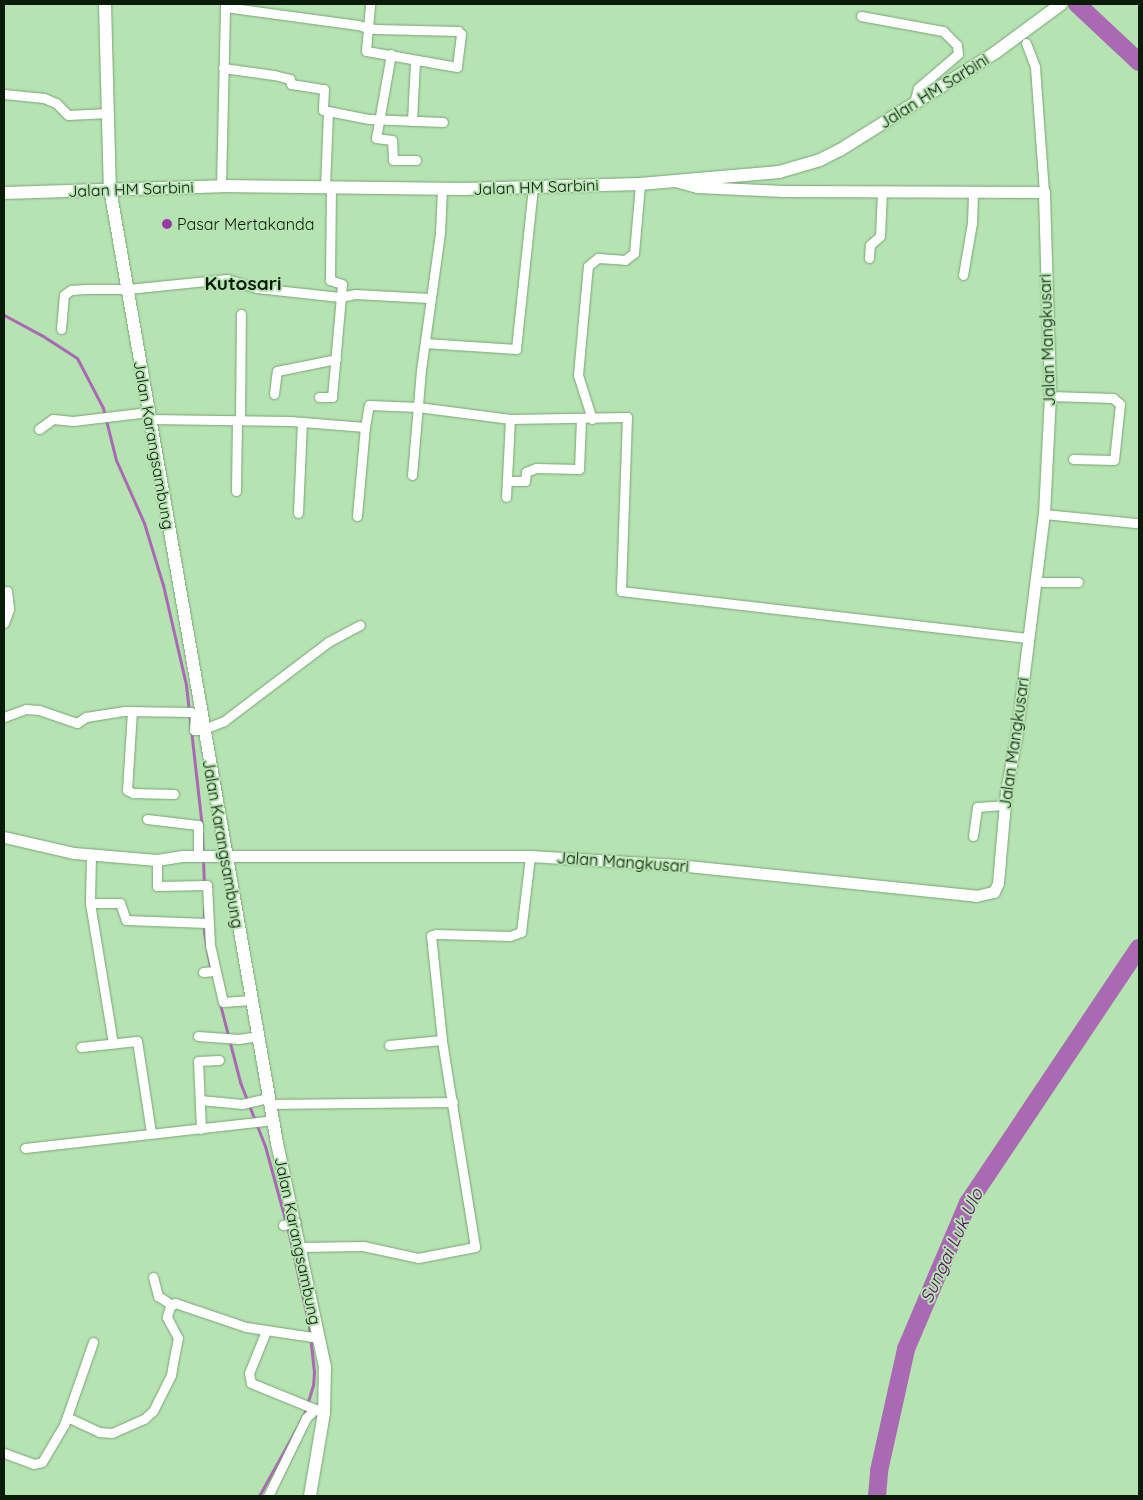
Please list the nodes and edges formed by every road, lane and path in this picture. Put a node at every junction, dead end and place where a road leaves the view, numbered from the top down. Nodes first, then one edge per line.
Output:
1 (104, 4) edge
2 (370, 4) edge
3 (1061, 4) edge
4 (225, 6) edge
5 (861, 16) dead end
6 (368, 28) junction
7 (1026, 43) dead end
8 (391, 54) junction
9 (415, 62) junction
10 (223, 68) junction
11 (4, 94) edge
12 (914, 103) junction
13 (328, 111) junction
14 (108, 113) junction
15 (381, 120) junction
16 (412, 120) junction
17 (443, 122) dead end
18 (416, 160) dead end
19 (675, 181) junction
20 (640, 184) junction
21 (220, 186) junction
22 (533, 187) junction
23 (328, 188) junction
24 (110, 189) junction
25 (442, 189) junction
26 (4, 192) edge
27 (882, 192) junction
28 (973, 192) junction
29 (1044, 192) junction
30 (869, 258) dead end
31 (963, 276) dead end
32 (128, 289) junction
33 (340, 297) junction
34 (430, 298) junction
35 (241, 314) dead end
36 (61, 329) dead end
37 (425, 343) junction
38 (336, 359) junction
39 (274, 394) dead end
40 (1050, 396) junction
41 (319, 397) dead end
42 (418, 407) junction
43 (148, 415) junction
44 (510, 419) junction
45 (592, 419) junction
46 (239, 420) junction
47 (581, 420) junction
48 (302, 422) junction
49 (365, 427) junction
50 (39, 429) dead end
51 (1074, 459) dead end
52 (412, 475) dead end
53 (507, 481) junction
54 (236, 491) dead end
55 (506, 497) dead end
56 (298, 513) dead end
57 (1044, 514) junction
58 (357, 516) dead end
59 (1136, 523) dead end
60 (1035, 582) junction
61 (1078, 582) dead end
62 (7, 591) dead end
63 (4, 623) edge
64 (360, 625) dead end
65 (1027, 638) junction
66 (132, 711) junction
67 (4, 716) edge
68 (202, 729) junction
69 (174, 794) dead end
70 (1004, 805) junction
71 (147, 819) dead end
72 (4, 836) edge
73 (973, 836) dead end
74 (91, 854) junction
75 (225, 856) junction
76 (530, 856) junction
77 (202, 857) junction
78 (157, 860) junction
79 (90, 903) junction
80 (207, 923) junction
81 (214, 971) junction
82 (203, 972) dead end
83 (251, 1000) junction
84 (198, 1036) dead end
85 (258, 1036) junction
86 (442, 1040) junction
87 (112, 1043) junction
88 (389, 1045) dead end
89 (81, 1047) dead end
90 (219, 1060) dead end
91 (200, 1100) junction
92 (269, 1101) junction
93 (453, 1102) junction
94 (267, 1121) junction
95 (201, 1130) junction
96 (151, 1133) junction
97 (25, 1148) dead end
98 (300, 1247) junction
99 (153, 1277) dead end
100 (172, 1304) junction
101 (266, 1331) junction
102 (318, 1338) junction
103 (93, 1342) dead end
104 (314, 1408) junction
105 (67, 1417) junction
106 (4, 1453) edge
107 (268, 1496) edge
108 (310, 1496) edge

1 - 14 main road, Jalan Karangsambung
2 - 6 street
3 - 12 main road, Jalan HM Sarbini
4 - 6 street
4 - 10 street
5 - 12 street
6 - 8 street
6 - 9 street
7 - 29 street
8 - 9 street
8 - 15 street
9 - 16 street
10 - 13 street
10 - 21 street
11 - 14 street
12 - 19 main road, Jalan HM Sarbini
13 - 15 street
13 - 23 street
14 - 24 main road, Jalan Karangsambung
15 - 16 street
15 - 18 street
16 - 17 street
19 - 20 main road, Jalan HM Sarbini
19 - 27 street
20 - 22 main road, Jalan HM Sarbini
20 - 45 street
21 - 23 main road, Jalan HM Sarbini
21 - 24 main road, Jalan HM Sarbini
22 - 25 main road, Jalan HM Sarbini
22 - 37 street
23 - 25 main road, Jalan HM Sarbini
23 - 33 street
24 - 26 main road, Jalan HM Sarbini
24 - 32 main road, Jalan Karangsambung
25 - 34 street
27 - 28 street
27 - 30 street
28 - 29 street
28 - 31 street
29 - 40 street, Jalan Mangkusari
32 - 33 street
32 - 36 street
32 - 43 main road, Jalan Karangsambung
33 - 34 street
33 - 38 street
34 - 37 street
35 - 46 street
37 - 42 street
38 - 39 street
38 - 41 street
40 - 51 street
40 - 57 street, Jalan Mangkusari
42 - 44 street
42 - 49 street
42 - 52 street
43 - 46 street
43 - 50 street
43 - 68 main road, Jalan Karangsambung
44 - 47 street
44 - 53 street
45 - 47 street
45 - 65 street
46 - 48 street
46 - 54 street
47 - 53 street
48 - 49 street
48 - 56 street
49 - 58 street
53 - 55 street
57 - 59 street
57 - 60 street, Jalan Mangkusari
60 - 61 street
60 - 65 street, Jalan Mangkusari
62 - 63 street
64 - 68 street
65 - 70 street, Jalan Mangkusari
66 - 67 street
66 - 68 street
66 - 69 street
68 - 75 main road, Jalan Karangsambung
70 - 73 street
70 - 76 street, Jalan Mangkusari
71 - 77 street
72 - 74 street, Jalan Mangkusari
74 - 78 street, Jalan Mangkusari
74 - 79 street
75 - 76 street, Jalan Mangkusari
75 - 77 street, Jalan Mangkusari
75 - 83 main road, Jalan Karangsambung
76 - 86 street
77 - 78 street, Jalan Mangkusari
78 - 80 street
79 - 80 street
79 - 87 street
80 - 81 street
81 - 82 street
81 - 83 street
83 - 85 main road, Jalan Karangsambung
84 - 85 street
85 - 92 main road, Jalan Karangsambung
86 - 88 street
86 - 93 street
87 - 89 street
87 - 96 street
90 - 91 street
91 - 92 street
91 - 95 street
92 - 93 street
92 - 94 main road, Jalan Karangsambung
93 - 98 street
94 - 95 street
94 - 98 main road, Jalan Karangsambung
95 - 96 street
96 - 97 street
98 - 102 main road, Jalan Karangsambung
99 - 100 street
100 - 101 street
100 - 105 street
101 - 102 street
101 - 104 street
102 - 104 main road, Jalan Karangsambung
103 - 105 street
104 - 107 street
104 - 108 main road, Jalan Karangsambung
105 - 106 street

